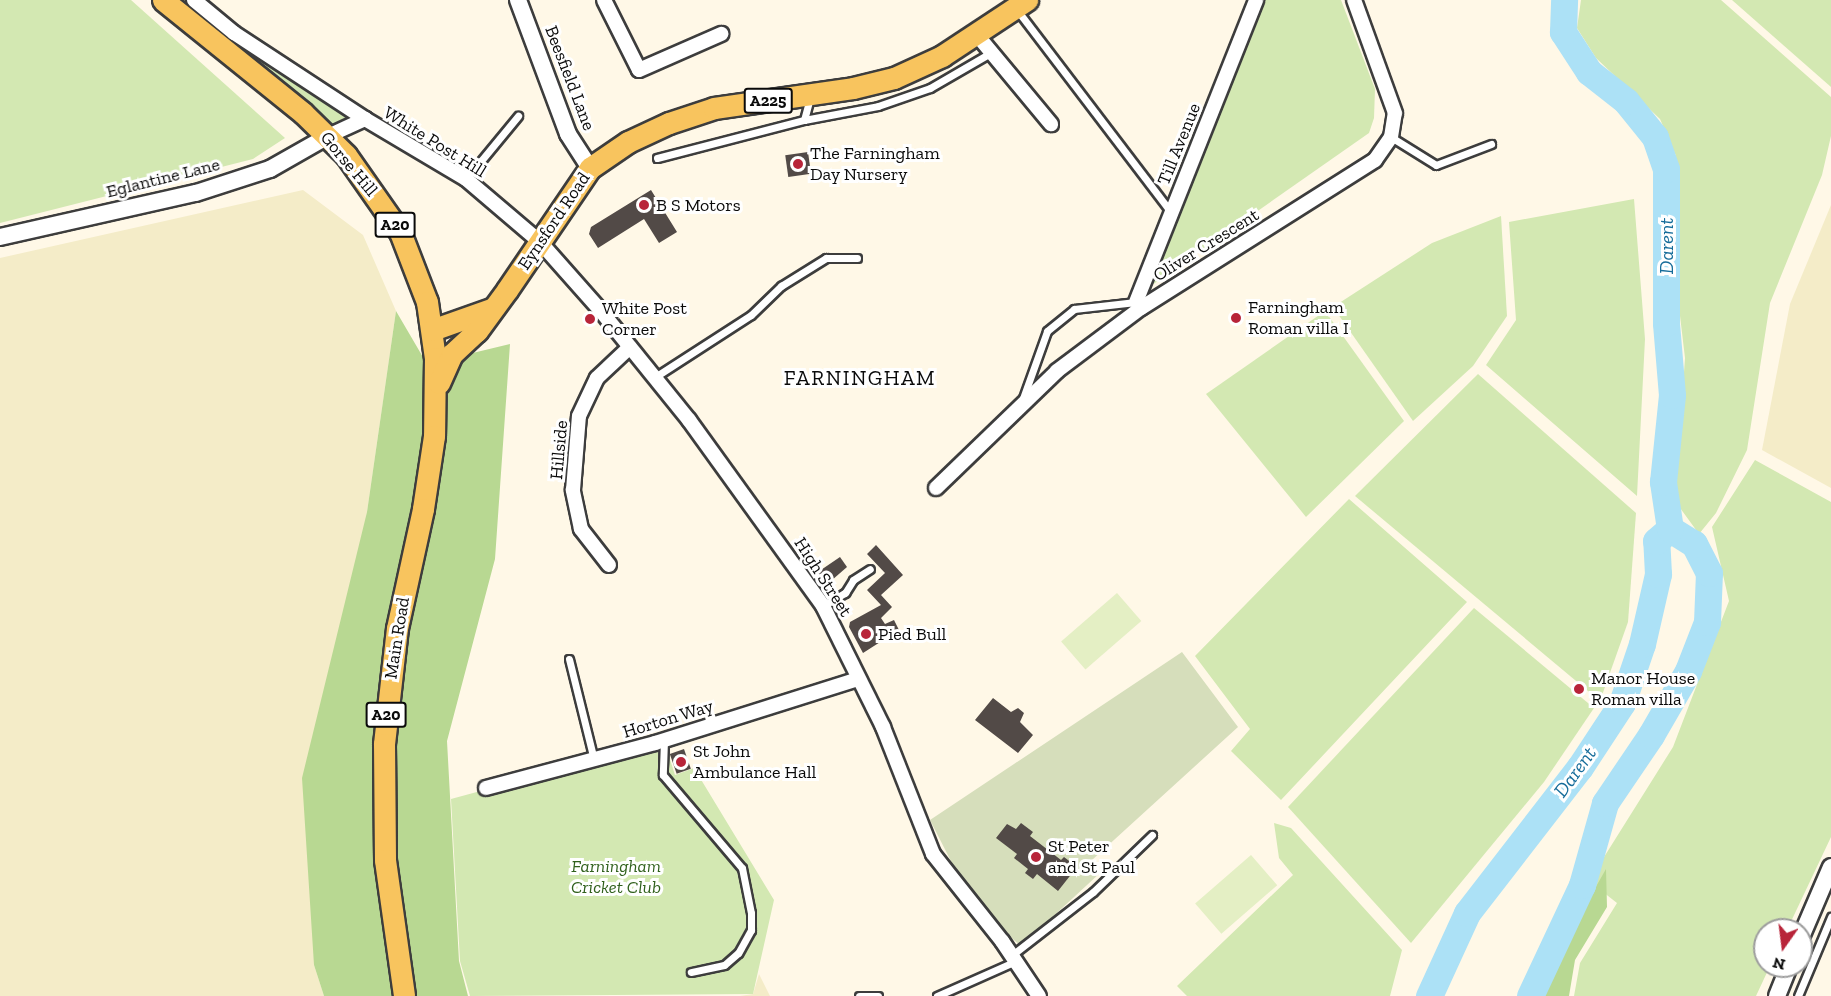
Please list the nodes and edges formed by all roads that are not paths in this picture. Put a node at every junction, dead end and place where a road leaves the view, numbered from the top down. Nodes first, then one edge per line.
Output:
1 (164, 0) edge
2 (194, 0) edge
3 (518, 0) edge
4 (604, 0) edge
5 (1256, 0) edge
6 (1354, 0) edge
7 (1021, 4) edge
8 (720, 34) dead end
9 (977, 35) junction
10 (992, 52) junction
11 (810, 96) junction
12 (518, 116) dead end
13 (365, 119) junction
14 (804, 120) junction
15 (1051, 124) dead end
16 (328, 136) junction
17 (1391, 137) junction
18 (1491, 144) dead end
19 (657, 158) dead end
20 (590, 168) junction
21 (466, 179) junction
22 (1172, 212) junction
23 (0, 237) edge
24 (540, 242) junction
25 (858, 258) dead end
26 (1138, 305) junction
27 (491, 309) junction
28 (432, 330) junction
29 (630, 346) junction
30 (655, 377) junction
31 (436, 390) junction
32 (1021, 403) junction
33 (936, 488) dead end
34 (609, 565) dead end
35 (870, 569) dead end
36 (823, 606) junction
37 (569, 659) dead end
38 (858, 679) junction
39 (664, 740) junction
40 (594, 760) junction
41 (486, 788) dead end
42 (1152, 835) dead end
43 (1831, 867) edge
44 (1831, 917) edge
45 (1809, 918) edge
46 (1014, 958) junction
47 (691, 972) dead end
48 (1784, 978) edge
49 (1034, 994) edge
50 (404, 996) edge
51 (859, 996) edge
52 (878, 996) edge
53 (937, 996) edge
54 (1777, 996) edge
55 (1798, 996) edge

1 - 16 main road, Gorse Hill / A20
2 - 13 street, White Post Hill
3 - 20 street, Beesfield Lane
4 - 8 street
5 - 22 street, Till Avenue
6 - 17 street
7 - 9 main road, Eynsford Road / A225
7 - 22 lane
9 - 10 street
9 - 11 main road, Eynsford Road / A225
10 - 14 lane
10 - 15 street
11 - 14 lane
11 - 20 main road, Eynsford Road / A225
12 - 21 lane
13 - 16 street, White Post Hill
13 - 21 street, White Post Hill
14 - 19 lane
16 - 23 street, Eglantine Lane
16 - 28 main road, Gorse Hill / A20
17 - 18 lane
17 - 26 street, Oliver Crescent
20 - 24 main road, Eynsford Road / A225
21 - 24 street, White Post Hill
22 - 26 street, Till Avenue
24 - 27 main road, Eynsford Road / A225
24 - 29 street, High Street
25 - 30 lane
26 - 32 street, Oliver Crescent
26 - 32 lane
27 - 28 main road
27 - 31 main road, Eynsford Road / A225
28 - 31 main road, Gorse Hill / A20
29 - 30 street, High Street
29 - 34 street, Hillside
30 - 36 street, High Street
31 - 50 main road, Main Road / A20
32 - 33 street, Oliver Crescent
35 - 36 lane
36 - 38 street, High Street
37 - 40 lane
38 - 39 street, Horton Way
38 - 46 street, High Street
39 - 40 street, Horton Way
39 - 47 lane
40 - 41 street, Horton Way
42 - 46 lane
43 - 45 street
44 - 55 lane
46 - 49 street, High Street
46 - 53 lane
48 - 54 street
51 - 52 lane

